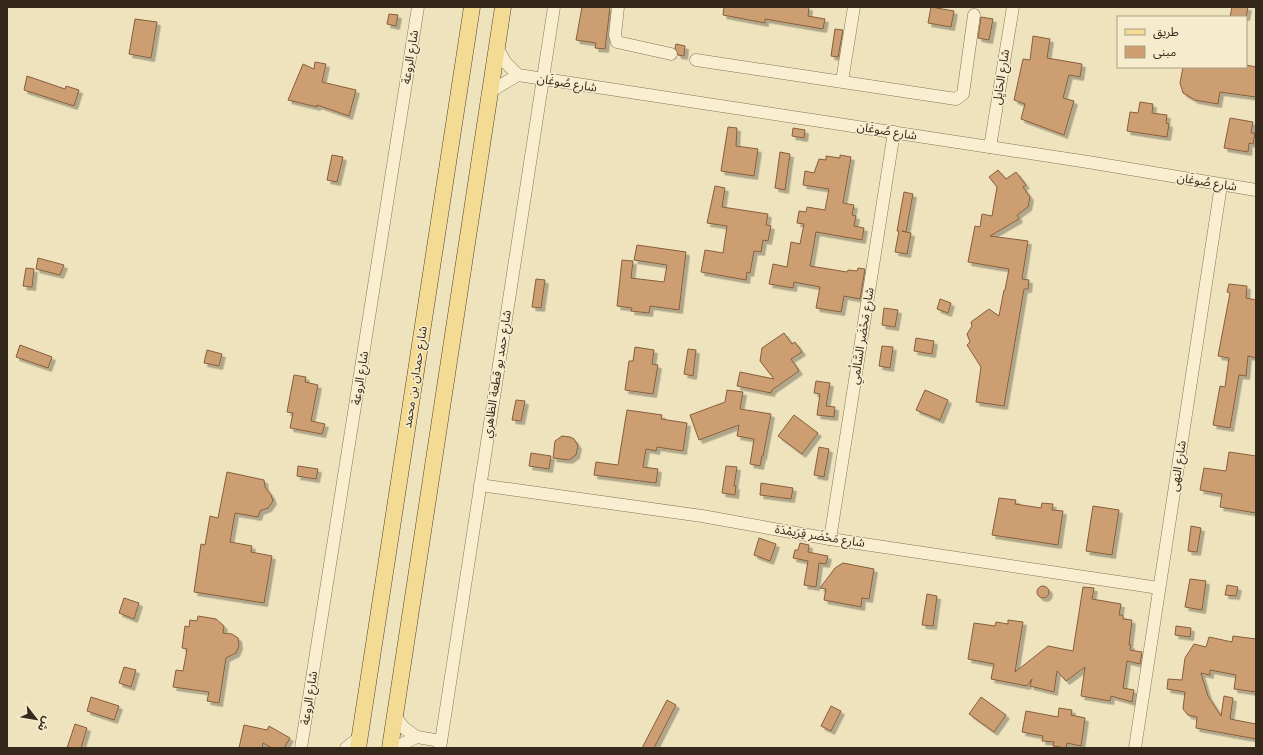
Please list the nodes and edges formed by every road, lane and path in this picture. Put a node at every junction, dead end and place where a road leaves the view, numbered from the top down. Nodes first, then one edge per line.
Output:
1 (418, 7) edge
2 (472, 7) edge
3 (503, 7) edge
4 (554, 7) edge
5 (618, 7) edge
6 (854, 7) edge
7 (1012, 7) edge
8 (974, 15) dead end
9 (497, 48) junction
10 (670, 54) dead end
11 (696, 60) dead end
12 (518, 75) junction
13 (543, 79) junction
14 (842, 81) junction
15 (491, 91) junction
16 (894, 132) junction
17 (990, 147) junction
18 (1221, 185) junction
19 (1256, 190) edge
20 (480, 485) junction
21 (830, 539) junction
22 (1159, 588) junction
23 (394, 715) junction
24 (417, 737) junction
25 (359, 742) edge
26 (440, 744) edge
27 (301, 748) edge
28 (346, 748) edge
29 (390, 748) edge
30 (394, 748) edge
31 (1135, 748) edge

1 - 27 street, شارع الروعة
2 - 25 main road, شارع حمدان بن محمد
3 - 9 main road
4 - 13 street, شارع حمد بو قطعة الظاهري
5 - 10 street
6 - 14 street
7 - 17 street, شارع الحَايِل
8 - 14 street
9 - 12 street
9 - 15 main road
11 - 14 street
12 - 13 street, شارع صُوغَان
12 - 15 street
13 - 16 street, شارع صُوغَان
13 - 20 street, شارع حمد بو قطعة الظاهري
15 - 23 main road
16 - 17 street, شارع صُوغَان
16 - 21 street, شارع مَحْضَر السَّالْمي
17 - 18 street, شارع صُوغَان
18 - 19 street, شارع صُوغَان
18 - 22 street, شارع النهى
20 - 21 street, شارع مَحْضَر قِرَيمْدَة
20 - 26 street, شارع حمد بو قطعة الظاهري
21 - 22 street, شارع مَحْضَر قِرَيمْدَة
22 - 31 street, شارع النهى
23 - 24 street, شارع حمد بو قطعة الظاهري
23 - 29 main road
24 - 26 street, شارع حمد بو قطعة الظاهري
24 - 30 street
25 - 28 street

